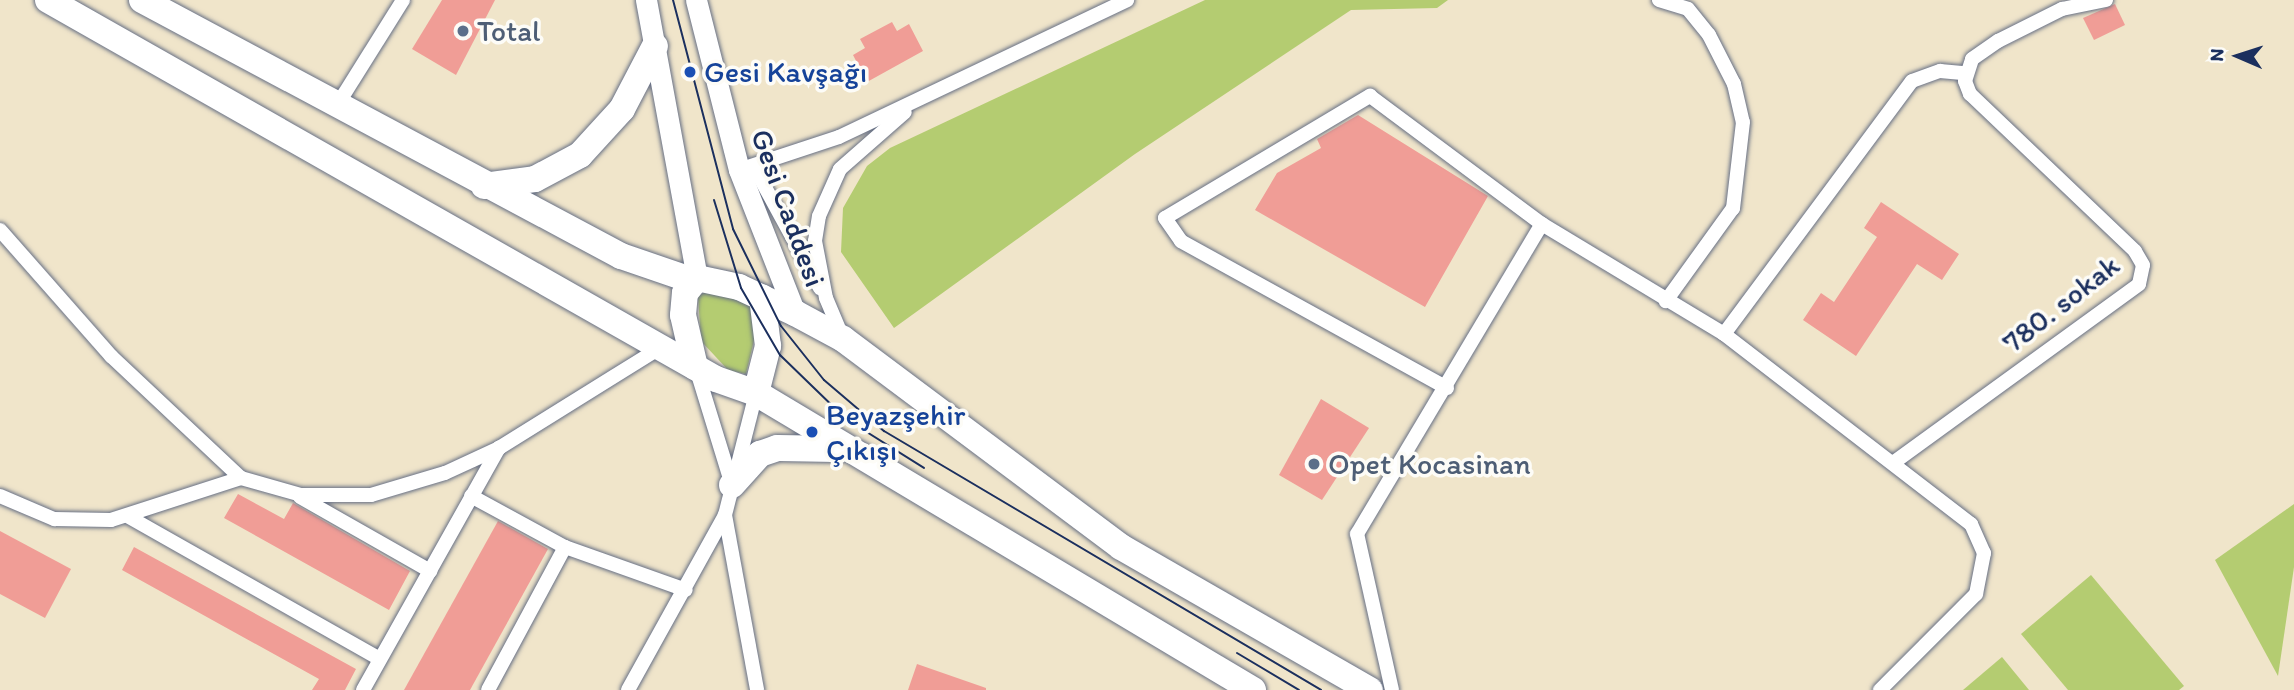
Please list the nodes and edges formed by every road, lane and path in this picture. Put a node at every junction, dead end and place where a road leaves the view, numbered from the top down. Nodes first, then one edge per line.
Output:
1 (47, 0) edge
2 (142, 0) edge
3 (403, 0) edge
4 (646, 0) edge
5 (695, 0) edge
6 (1127, 0) edge
7 (1659, 0) edge
8 (2106, 0) edge
9 (1683, 2) edge
10 (655, 46) junction
11 (1965, 74) junction
12 (926, 96) junction
13 (335, 107) junction
14 (747, 168) junction
15 (484, 186) junction
16 (1542, 223) junction
17 (0, 230) edge
18 (689, 278) junction
19 (762, 298) junction
20 (825, 298) junction
21 (1666, 301) junction
22 (795, 313) junction
23 (1724, 334) junction
24 (843, 339) junction
25 (661, 347) junction
26 (695, 367) junction
27 (1447, 388) junction
28 (756, 393) junction
29 (499, 448) junction
30 (841, 449) junction
31 (1893, 463) junction
32 (241, 478) junction
33 (732, 485) junction
34 (294, 494) junction
35 (0, 496) edge
36 (471, 496) junction
37 (725, 515) junction
38 (130, 517) junction
39 (565, 547) junction
40 (430, 571) junction
41 (686, 590) junction
42 (380, 659) junction
43 (363, 690) edge
44 (488, 690) edge
45 (628, 690) edge
46 (757, 690) edge
47 (1253, 690) edge
48 (1370, 690) edge
49 (1392, 690) edge
50 (1881, 690) edge

1 - 25 highway
2 - 13 highway
3 - 13 street
4 - 10 main road
5 - 14 main road, Gesi Caddesi
6 - 12 street
7 - 9 street
8 - 11 street
9 - 21 street
10 - 15 highway
10 - 18 main road
11 - 23 street
11 - 31 street, 780. sokak
12 - 14 street
12 - 20 street
13 - 15 highway
14 - 20 street
14 - 22 main road, Gesi Caddesi
15 - 18 highway
16 - 21 street
16 - 27 street
16 - 27 street
17 - 32 street
18 - 19 highway
18 - 26 highway
19 - 22 highway
19 - 28 highway
20 - 24 street
21 - 23 street
22 - 24 highway
23 - 31 street
24 - 48 highway
25 - 26 highway
25 - 29 street
26 - 28 highway
26 - 33 street
27 - 49 street
28 - 30 highway
28 - 33 street
29 - 34 street
29 - 36 street
30 - 33 highway
30 - 47 highway
31 - 50 street
32 - 34 street
32 - 38 street
33 - 37 street
34 - 40 street
35 - 38 street
36 - 39 street
36 - 40 street
37 - 41 street
37 - 46 street
38 - 42 street
39 - 41 street
39 - 44 street
40 - 42 street
41 - 45 street
42 - 43 street

